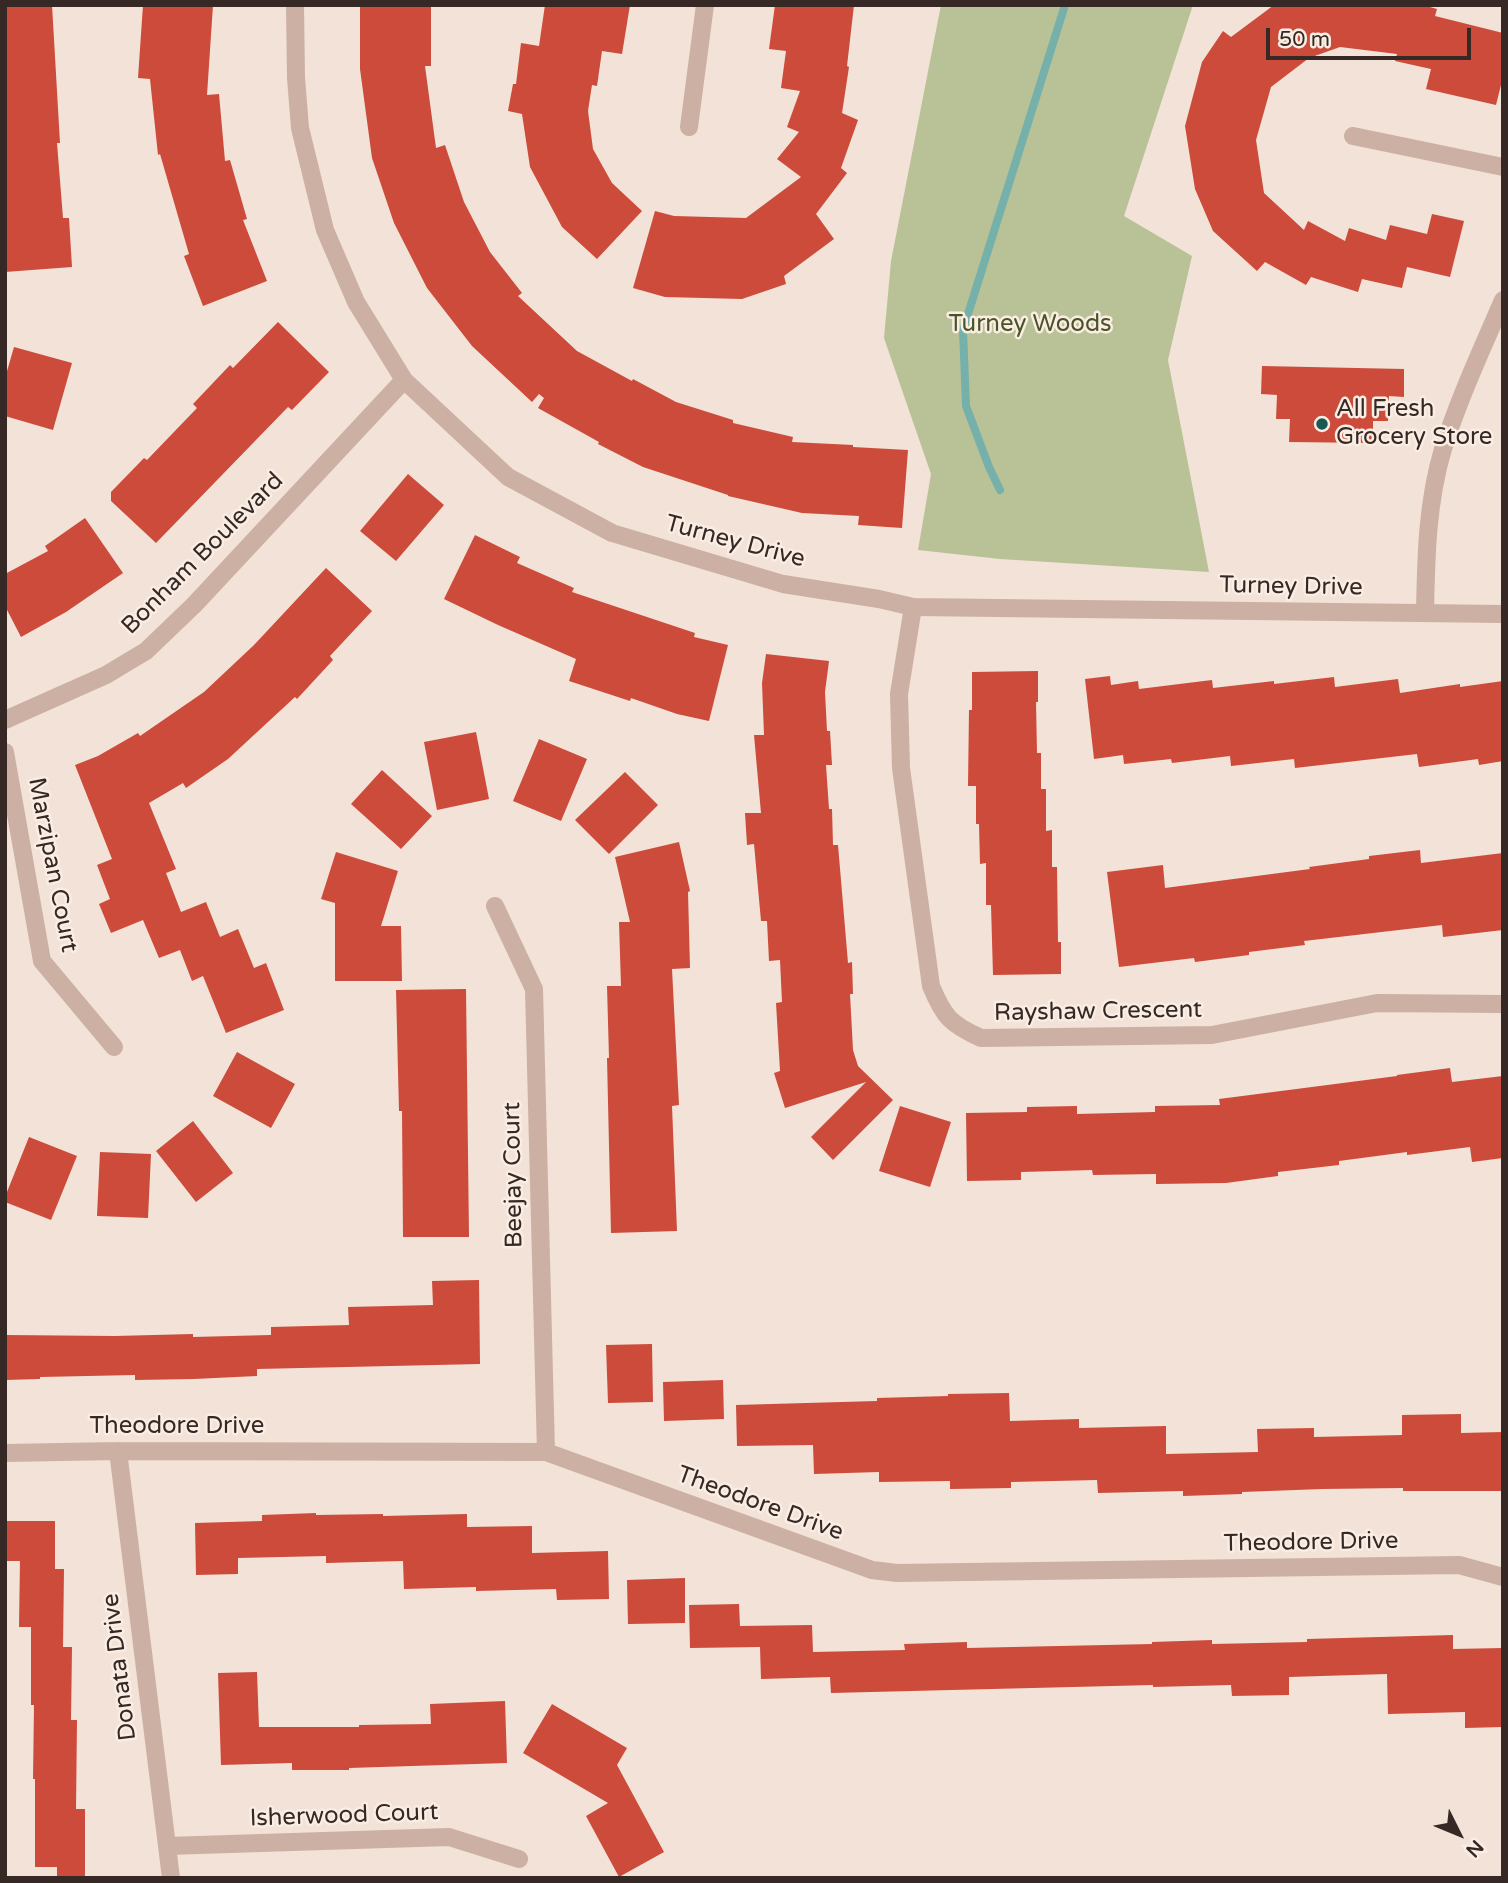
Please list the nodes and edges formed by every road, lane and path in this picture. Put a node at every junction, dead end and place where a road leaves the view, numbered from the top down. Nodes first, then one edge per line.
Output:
1 (295, 5) edge
2 (705, 5) edge
3 (689, 127) dead end
4 (1353, 136) dead end
5 (1503, 167) edge
6 (1503, 300) edge
7 (404, 380) junction
8 (913, 607) junction
9 (1425, 613) junction
10 (1503, 614) edge
11 (5, 720) edge
12 (5, 752) edge
13 (495, 906) dead end
14 (1503, 1004) edge
15 (114, 1047) dead end
16 (118, 1451) junction
17 (546, 1452) junction
18 (5, 1453) edge
19 (1503, 1577) edge
20 (167, 1846) junction
21 (519, 1859) dead end
22 (171, 1878) edge

1 - 7 street, Turney Drive
2 - 3 street
4 - 5 street
6 - 9 street
7 - 8 street, Turney Drive
7 - 11 street, Bonham Boulevard
8 - 9 street, Turney Drive
8 - 14 street, Rayshaw Crescent
9 - 10 street, Turney Drive
12 - 15 street, Marzipan Court
13 - 17 street, Beejay Court
16 - 17 street, Theodore Drive
16 - 18 street, Theodore Drive
16 - 20 street, Donata Drive
17 - 19 street, Theodore Drive
20 - 21 street, Isherwood Court
20 - 22 street, Donata Drive

